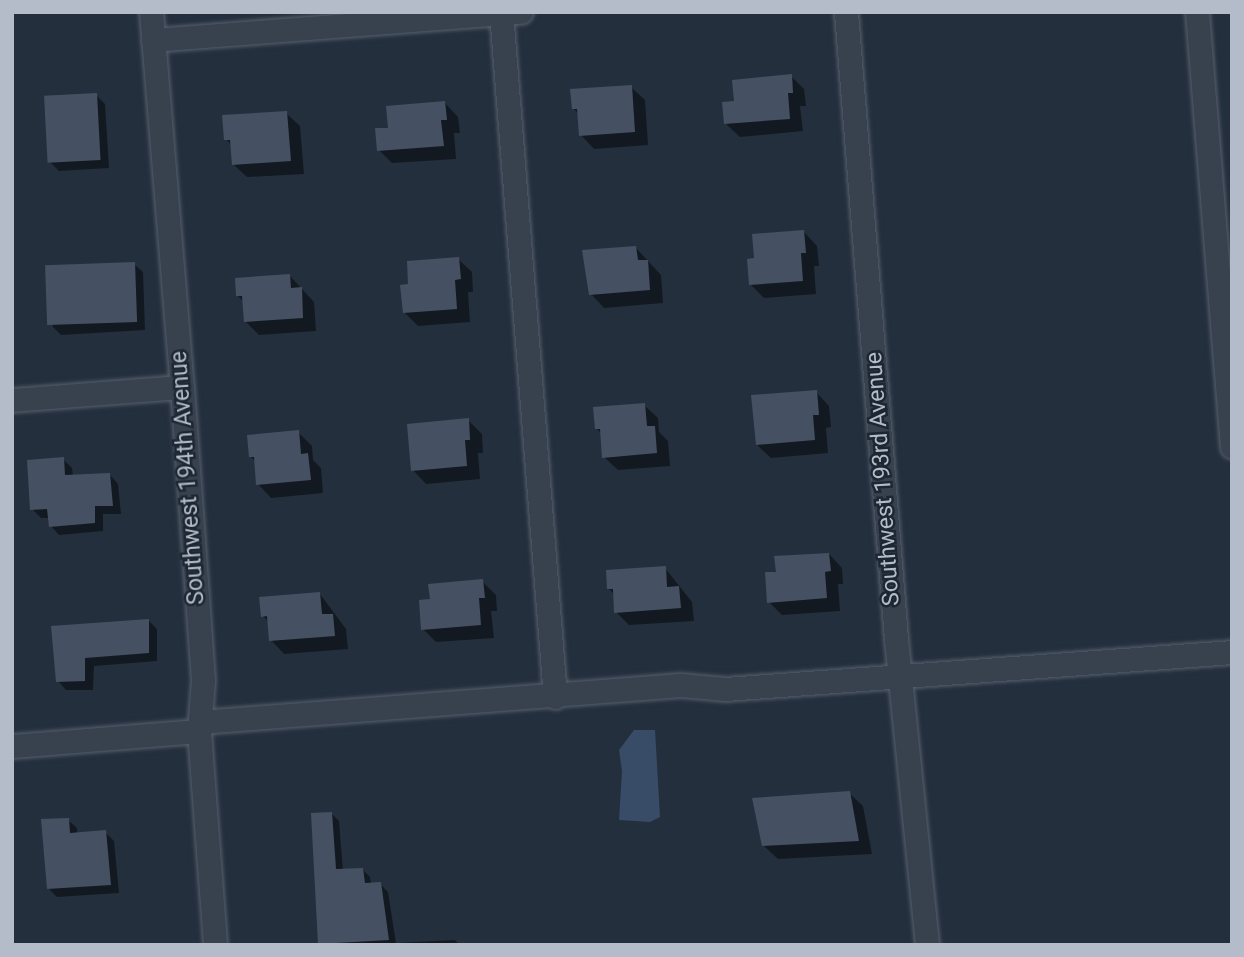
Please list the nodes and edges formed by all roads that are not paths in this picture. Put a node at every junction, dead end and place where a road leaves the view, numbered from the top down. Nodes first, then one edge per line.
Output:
1 (150, 12) edge
2 (846, 12) edge
3 (1198, 12) edge
4 (508, 13) edge
5 (153, 40) junction
6 (182, 387) junction
7 (12, 400) edge
8 (1232, 447) edge
9 (1232, 652) edge
10 (900, 676) junction
11 (555, 697) junction
12 (200, 726) junction
13 (12, 746) edge
14 (215, 945) edge
15 (927, 945) edge

1 - 5 street, Southwest 194th Avenue
2 - 10 street, Southwest 193rd Avenue
3 - 8 street
4 - 5 street
4 - 11 street
5 - 6 street, Southwest 194th Avenue
6 - 7 street
6 - 12 street, Southwest 194th Avenue
9 - 10 street
10 - 11 street
10 - 15 street, Southwest 193rd Avenue
11 - 12 street
12 - 13 street
12 - 14 street, Southwest 194th Avenue

